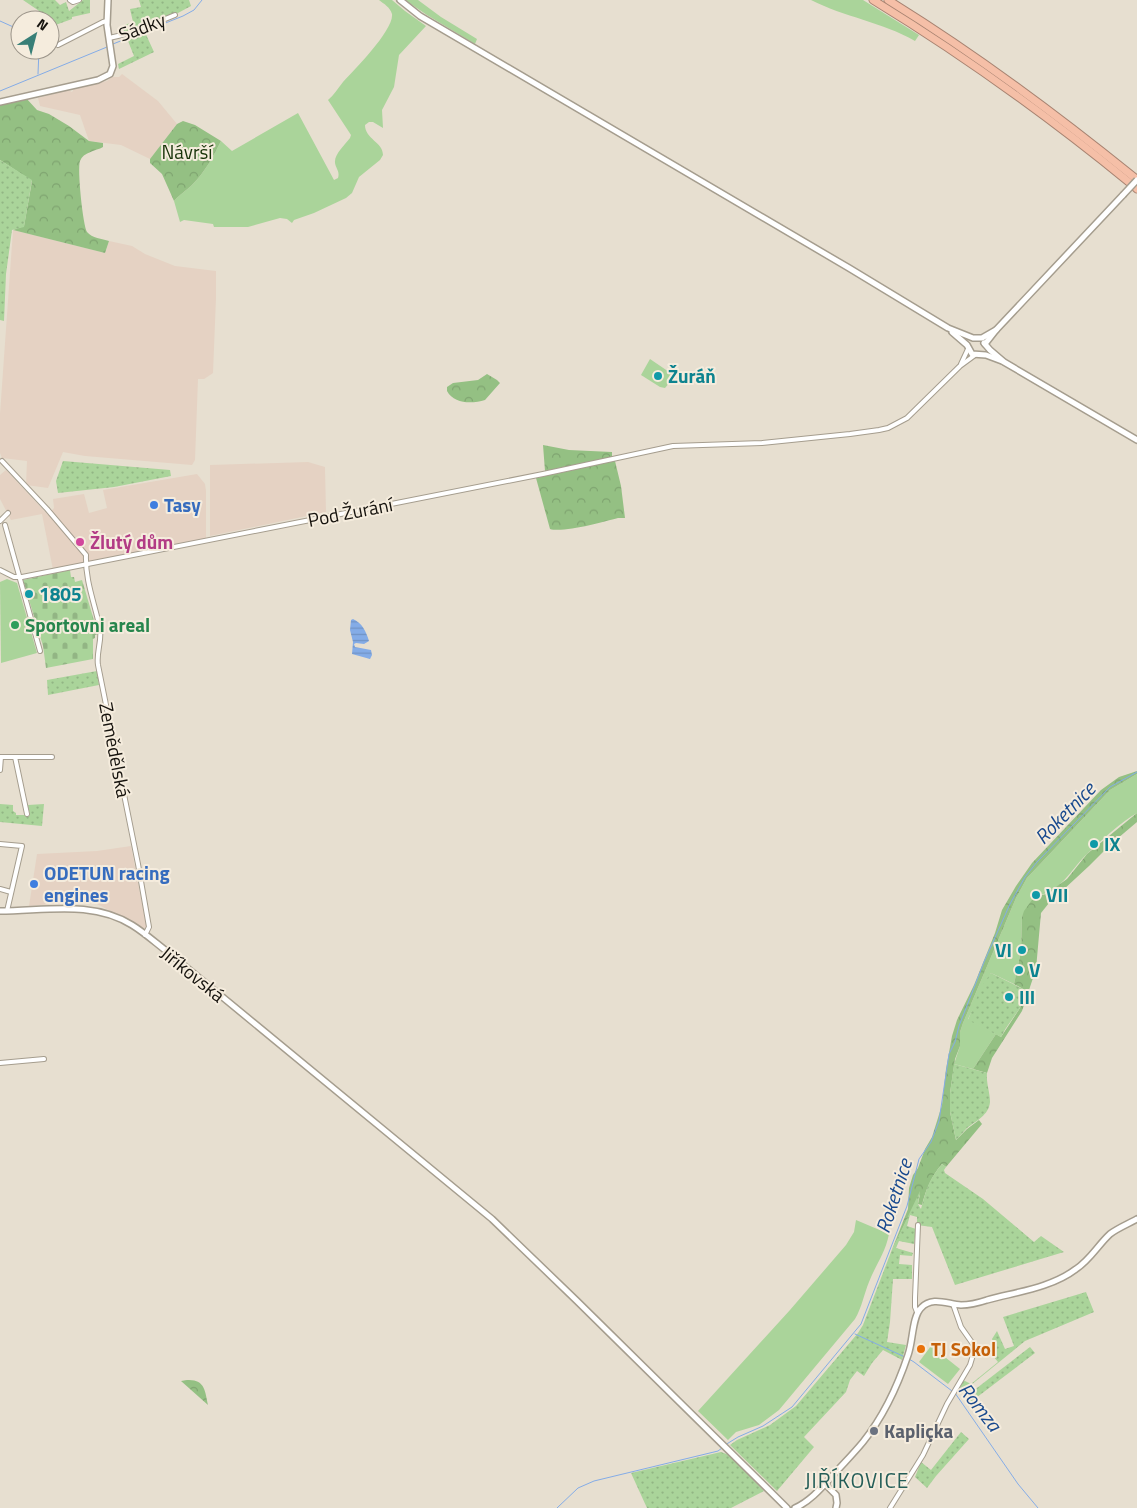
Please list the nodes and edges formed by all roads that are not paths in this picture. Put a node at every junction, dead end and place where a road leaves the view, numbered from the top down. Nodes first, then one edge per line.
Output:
1 (70, 0) edge
2 (79, 0) edge
3 (108, 0) edge
4 (400, 0) edge
5 (873, 0) edge
6 (888, 0) edge
7 (176, 15) dead end
8 (107, 22) junction
9 (109, 38) junction
10 (60, 44) edge
11 (0, 102) edge
12 (1135, 183) edge
13 (948, 328) junction
14 (996, 330) junction
15 (973, 338) junction
16 (980, 338) junction
17 (985, 345) junction
18 (968, 348) junction
19 (977, 354) junction
20 (1004, 362) junction
21 (960, 366) junction
22 (1137, 440) edge
23 (2, 461) dead end
24 (8, 514) dead end
25 (0, 521) edge
26 (6, 525) dead end
27 (86, 564) junction
28 (0, 570) edge
29 (20, 578) junction
30 (40, 651) dead end
31 (1, 757) edge
32 (15, 757) junction
33 (52, 757) dead end
34 (0, 770) edge
35 (27, 814) dead end
36 (0, 844) edge
37 (0, 889) edge
38 (11, 892) junction
39 (0, 911) edge
40 (8, 911) junction
41 (145, 935) junction
42 (44, 1059) dead end
43 (0, 1064) edge
44 (1137, 1219) edge
45 (918, 1225) dead end
46 (953, 1304) junction
47 (917, 1312) junction
48 (825, 1484) junction
49 (799, 1507) edge
50 (787, 1508) edge
51 (836, 1508) edge
52 (890, 1508) edge

1 - 2 street
3 - 8 street
4 - 13 street
5 - 12 highway
6 - 12 highway
7 - 9 street, Sádky
8 - 9 street
8 - 10 street
9 - 11 street
12 - 14 street, bridge
13 - 15 street
13 - 18 street
14 - 16 street
14 - 17 street
15 - 16 street
15 - 18 street
16 - 17 street
17 - 19 street
17 - 20 street
18 - 19 street
18 - 21 street
19 - 20 street
19 - 21 street
20 - 22 street
21 - 27 street, Pod Žurání
23 - 27 street, Zemědělská
24 - 25 street
26 - 29 street
27 - 29 street, Pod Žurání
27 - 41 street, Zemědělská
28 - 29 street
29 - 30 street
31 - 32 street
31 - 34 street
32 - 33 street
32 - 35 street
36 - 38 street
37 - 38 street
38 - 40 street
39 - 40 street, Jiříkovská
40 - 41 street, Jiříkovská
41 - 50 street, Jiříkovská
42 - 43 street
44 - 46 street
45 - 47 street
46 - 47 street
46 - 52 street
47 - 48 street
48 - 49 street
48 - 51 street

